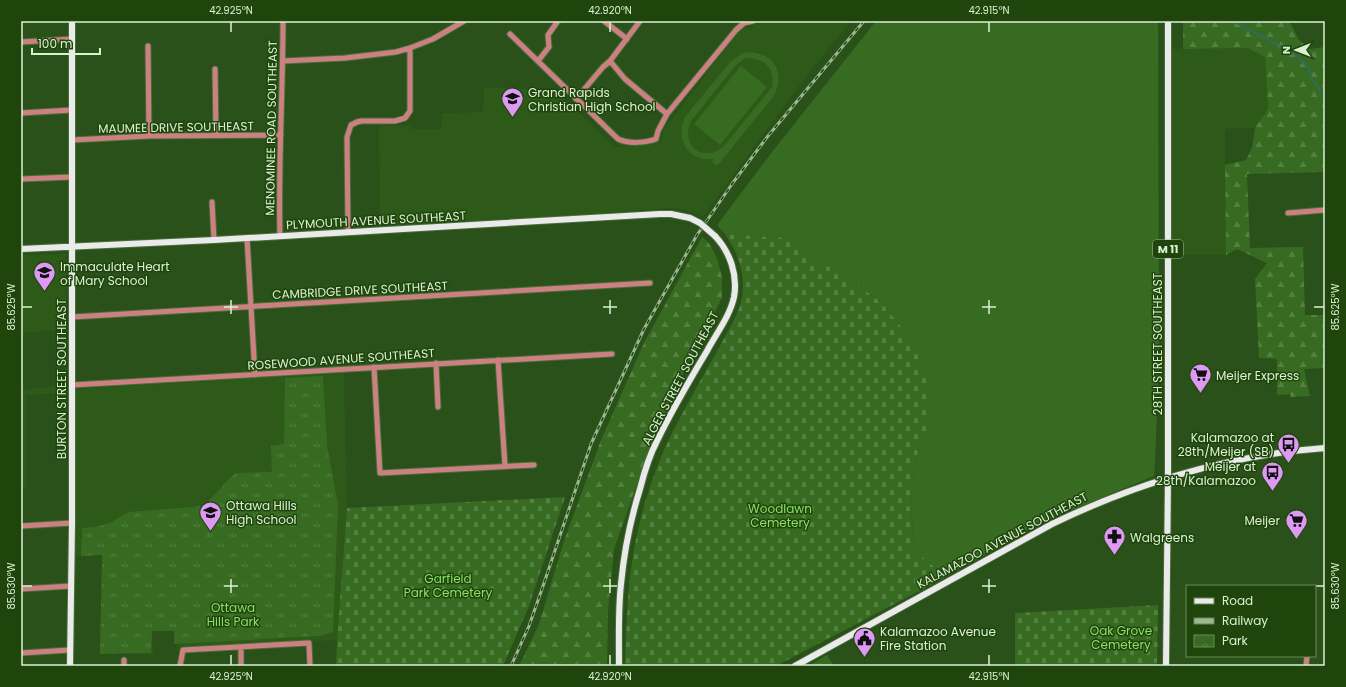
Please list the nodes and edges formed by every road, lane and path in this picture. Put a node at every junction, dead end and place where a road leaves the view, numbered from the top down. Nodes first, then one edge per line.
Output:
1 (72, 21) edge
2 (283, 21) edge
3 (464, 21) edge
4 (558, 21) edge
5 (604, 21) edge
6 (640, 21) edge
7 (753, 21) edge
8 (1168, 21) edge
9 (510, 34) dead end
10 (72, 38) junction
11 (627, 39) junction
12 (21, 42) edge
13 (148, 46) dead end
14 (410, 48) junction
15 (283, 61) junction
16 (538, 61) junction
17 (610, 61) junction
18 (215, 69) dead end
19 (576, 98) junction
20 (72, 110) junction
21 (21, 113) edge
22 (667, 114) junction
23 (216, 135) junction
24 (281, 135) junction
25 (148, 136) junction
26 (72, 140) junction
27 (72, 177) junction
28 (21, 179) edge
29 (212, 202) dead end
30 (1325, 210) edge
31 (1288, 213) dead end
32 (348, 232) junction
33 (280, 236) junction
34 (247, 238) junction
35 (214, 240) junction
36 (722, 244) joint
37 (72, 246) junction
38 (21, 249) edge
39 (650, 283) dead end
40 (251, 306) junction
41 (72, 316) junction
42 (612, 354) dead end
43 (498, 360) junction
44 (436, 363) junction
45 (374, 367) junction
46 (255, 375) junction
47 (72, 385) junction
48 (438, 407) dead end
49 (1325, 448) edge
50 (534, 465) dead end
51 (505, 466) junction
52 (1168, 477) junction
53 (72, 523) junction
54 (21, 526) edge
55 (71, 586) junction
56 (21, 589) edge
57 (241, 647) junction
58 (70, 650) junction
59 (21, 653) edge
60 (70, 666) edge
61 (180, 666) edge
62 (241, 666) edge
63 (310, 666) edge
64 (619, 666) edge
65 (795, 666) edge
66 (1166, 666) edge

1 - 10 main road, BURTON STREET SOUTHEAST
2 - 15 street, MENOMINEE ROAD SOUTHEAST
3 - 14 street
4 - 16 street
5 - 11 street
6 - 11 street
7 - 22 street
8 - 52 main road, 28TH STREET SOUTHEAST / M 11
9 - 16 street
10 - 12 street
10 - 20 main road, BURTON STREET SOUTHEAST
11 - 17 street
13 - 25 street
14 - 15 street
14 - 32 street
15 - 24 street, MENOMINEE ROAD SOUTHEAST
16 - 19 street
17 - 19 street
17 - 22 street
18 - 23 street
19 - 22 street
20 - 21 street
20 - 26 main road, BURTON STREET SOUTHEAST
23 - 24 street, MAUMEE DRIVE SOUTHEAST
23 - 25 street, MAUMEE DRIVE SOUTHEAST
24 - 33 street, MENOMINEE ROAD SOUTHEAST
25 - 26 street, MAUMEE DRIVE SOUTHEAST
26 - 27 main road, BURTON STREET SOUTHEAST
27 - 28 street
27 - 37 main road, BURTON STREET SOUTHEAST
29 - 35 street
30 - 31 street
32 - 33 main road, PLYMOUTH AVENUE SOUTHEAST
32 - 36 main road, PLYMOUTH AVENUE SOUTHEAST, bridge
33 - 34 main road, PLYMOUTH AVENUE SOUTHEAST
34 - 35 main road, PLYMOUTH AVENUE SOUTHEAST
34 - 40 street
35 - 37 main road, PLYMOUTH AVENUE SOUTHEAST
36 - 64 main road, ALGER STREET SOUTHEAST
37 - 38 main road, PLYMOUTH AVENUE SOUTHEAST
37 - 41 main road, BURTON STREET SOUTHEAST
39 - 40 street, CAMBRIDGE DRIVE SOUTHEAST
40 - 41 street, CAMBRIDGE DRIVE SOUTHEAST
40 - 46 street
41 - 47 main road, BURTON STREET SOUTHEAST
42 - 43 street, ROSEWOOD AVENUE SOUTHEAST
43 - 44 street, ROSEWOOD AVENUE SOUTHEAST
43 - 51 street
44 - 45 street, ROSEWOOD AVENUE SOUTHEAST
44 - 48 street
45 - 46 street, ROSEWOOD AVENUE SOUTHEAST
45 - 51 street
46 - 47 street, ROSEWOOD AVENUE SOUTHEAST
47 - 53 main road, BURTON STREET SOUTHEAST
49 - 52 main road, KALAMAZOO AVENUE SOUTHEAST
50 - 51 street
52 - 65 main road, KALAMAZOO AVENUE SOUTHEAST
52 - 66 main road, 28TH STREET SOUTHEAST / M 11
53 - 54 street
53 - 55 main road, BURTON STREET SOUTHEAST
55 - 56 street
55 - 58 main road, BURTON STREET SOUTHEAST
57 - 61 street
57 - 62 street
57 - 63 street
58 - 59 street
58 - 60 main road, BURTON STREET SOUTHEAST

